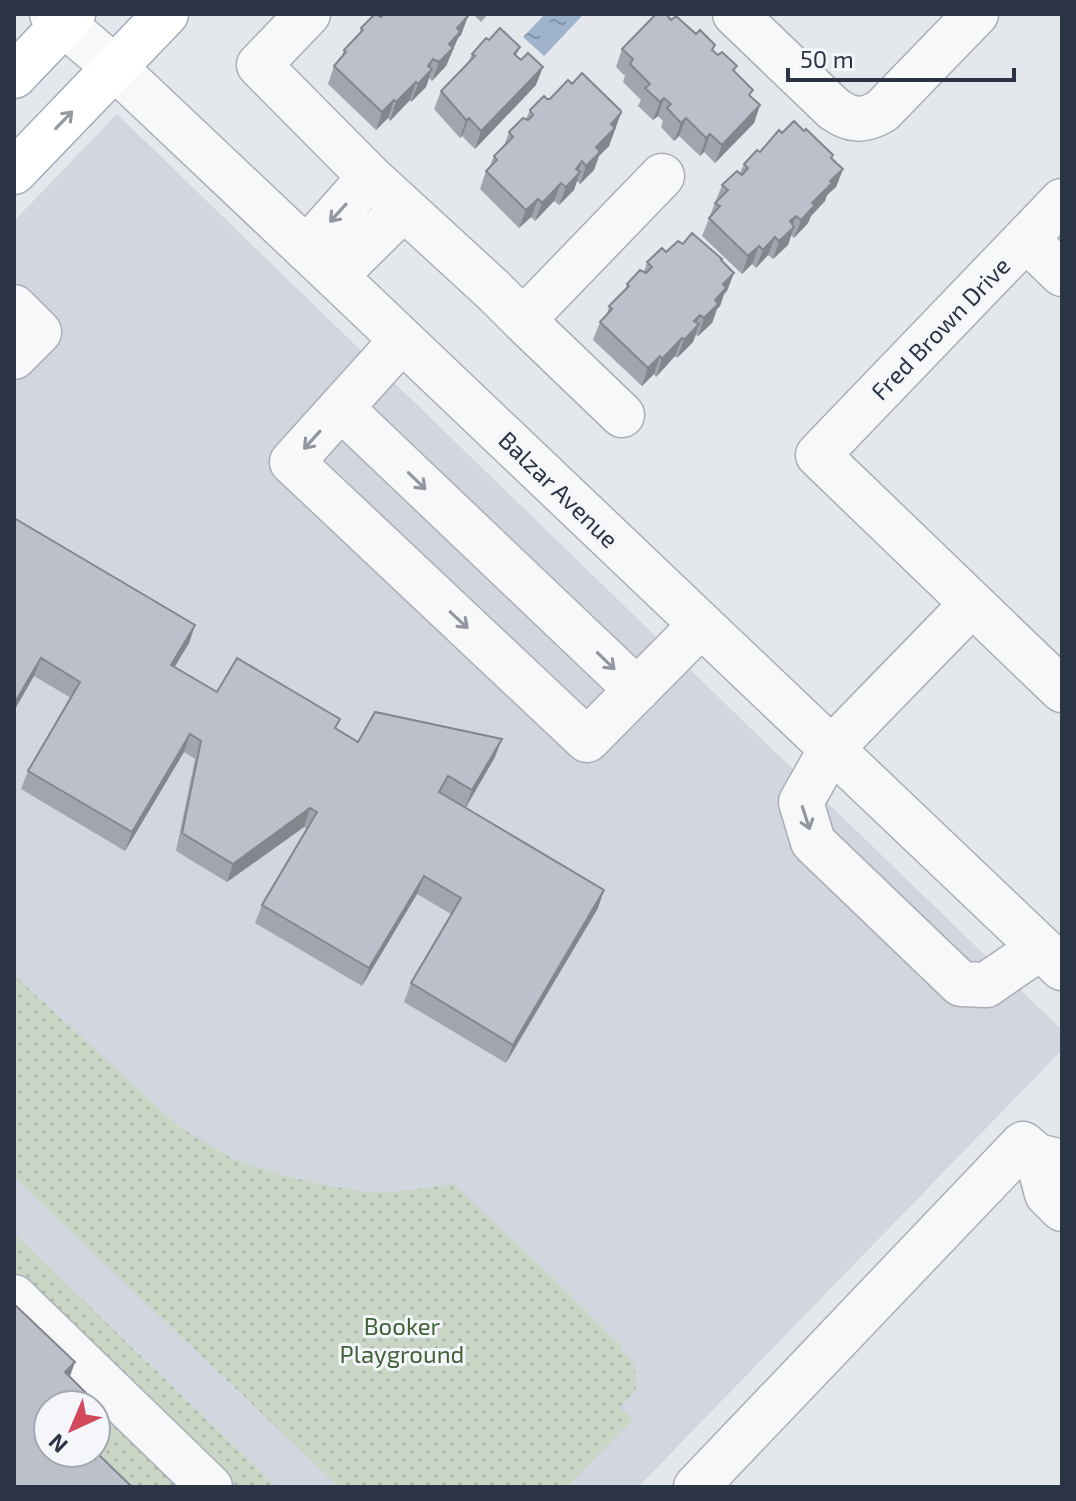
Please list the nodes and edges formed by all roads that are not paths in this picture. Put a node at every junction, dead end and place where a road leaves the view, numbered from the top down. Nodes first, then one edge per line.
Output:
1 (166, 14) edge
2 (308, 14) edge
3 (735, 14) edge
4 (976, 14) edge
5 (63, 17) edge
6 (114, 67) junction
7 (14, 76) edge
8 (14, 172) edge
9 (662, 176) dead end
10 (370, 177) junction
11 (1062, 201) edge
12 (403, 209) junction
13 (1026, 239) junction
14 (320, 262) junction
15 (1062, 274) edge
16 (14, 307) edge
17 (523, 320) junction
18 (402, 340) junction
19 (14, 357) edge
20 (341, 408) junction
21 (622, 415) dead end
22 (972, 604) junction
23 (701, 625) junction
24 (637, 690) junction
25 (1062, 690) edge
26 (831, 749) junction
27 (1051, 958) edge
28 (1049, 1159) edge
29 (1062, 1209) edge
30 (14, 1297) edge
31 (210, 1487) edge
32 (696, 1487) edge

1 - 6 main road
2 - 10 street
3 - 4 street
5 - 6 street, Balzar Avenue
5 - 7 main road
8 -> 6 main road
6 - 14 street, Balzar Avenue
9 - 17 street
10 - 12 street
10 -> 14 street
11 - 13 street, Fred Brown Drive
12 - 14 street
12 - 17 street
13 - 15 street
13 - 22 street, Fred Brown Drive
14 - 18 street, Balzar Avenue
16 - 19 street
17 - 21 street
18 - 20 street
18 - 23 street, Balzar Avenue
20 -> 24 street
20 -> 24 street
22 - 25 street
22 - 26 street
23 - 24 street
23 - 26 street, Balzar Avenue
26 - 27 street, Balzar Avenue
26 -> 27 street
28 - 29 street
28 - 32 street
30 - 31 street

